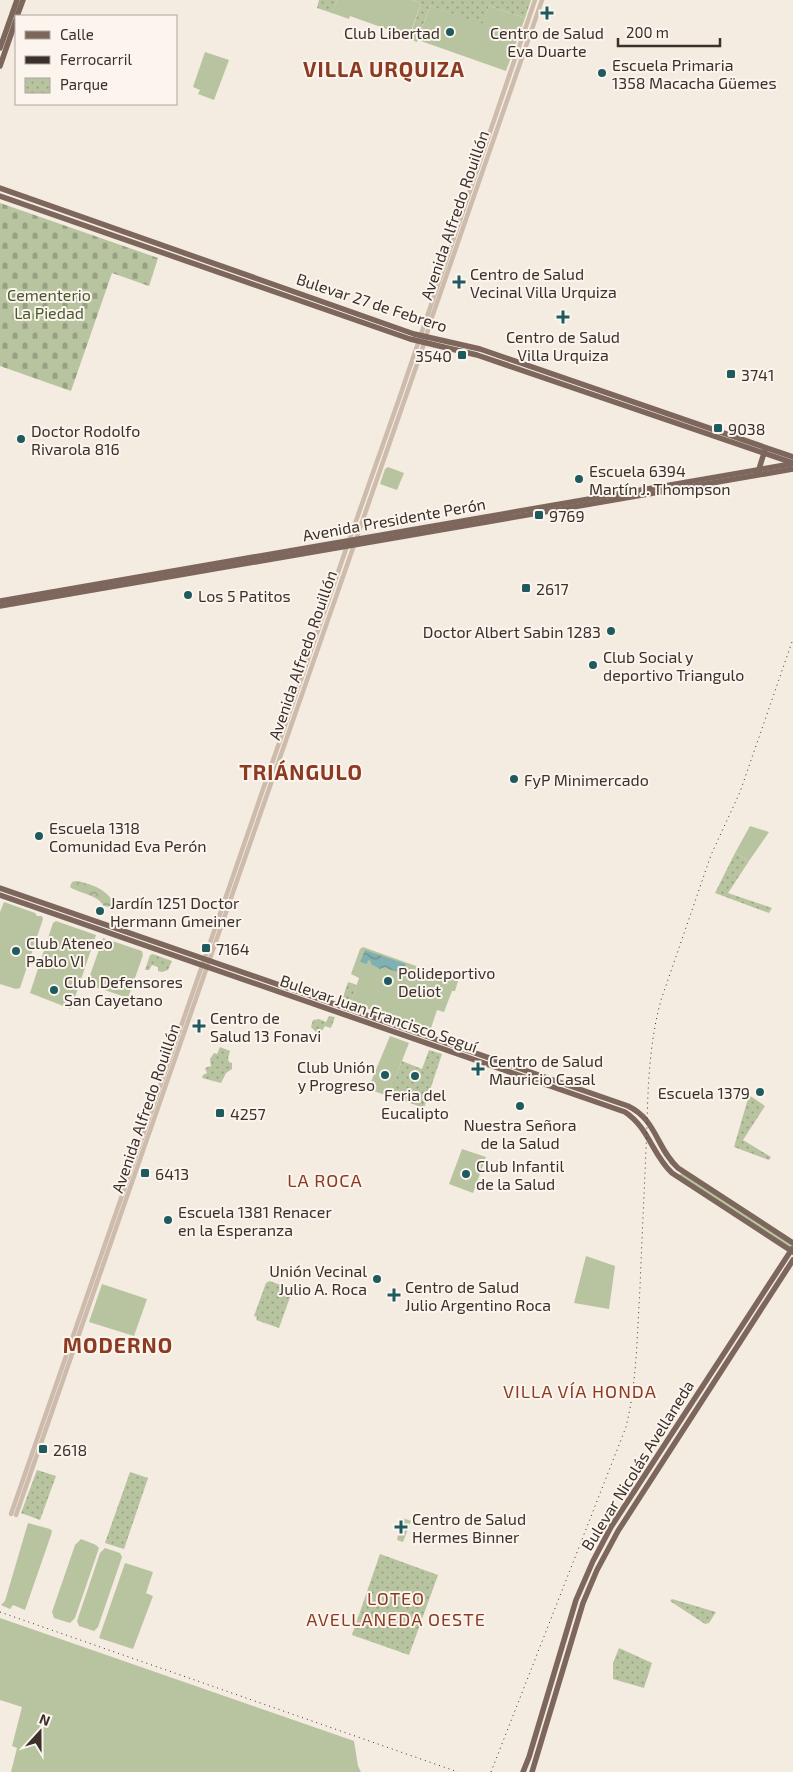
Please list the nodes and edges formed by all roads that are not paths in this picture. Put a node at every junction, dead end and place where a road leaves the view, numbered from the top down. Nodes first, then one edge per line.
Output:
1 (17, 0) edge
2 (23, 0) edge
3 (535, 0) edge
4 (542, 0) edge
5 (18, 15) edge
6 (15, 24) edge
7 (0, 48) edge
8 (0, 66) edge
9 (0, 188) edge
10 (0, 196) edge
11 (422, 339) junction
12 (765, 451) junction
13 (793, 457) edge
14 (793, 463) edge
15 (793, 469) edge
16 (758, 472) junction
17 (351, 543) junction
18 (0, 601) edge
19 (0, 606) edge
20 (0, 888) edge
21 (0, 895) edge
22 (208, 960) junction
23 (205, 967) junction
24 (792, 1248) edge
25 (793, 1260) edge
26 (13, 1515) dead end
27 (523, 1772) edge
28 (532, 1772) edge

1 - 7 main road
2 - 5 main road
3 - 11 street, Avenida Alfredo Rouillón
4 - 11 street, Avenida Alfredo Rouillón
6 - 8 main road
9 - 11 main road, Bulevar 27 de Febrero
10 - 11 main road, Bulevar 27 de Febrero
11 - 12 main road, Bulevar 27 de Febrero
11 - 17 street, Avenida Alfredo Rouillón
12 - 13 main road, Bulevar 27 de Febrero
12 - 14 main road, Bulevar 27 de Febrero
12 - 16 main road
14 - 16 main road, Avenida Presidente Perón
15 - 16 main road, Avenida Presidente Perón
16 - 17 main road, Avenida Presidente Perón
17 - 18 main road, Avenida Presidente Perón
17 - 19 main road, Avenida Presidente Perón
17 - 22 street, Avenida Alfredo Rouillón
20 - 22 main road, Bulevar Juan Francisco Seguí
21 - 23 main road, Bulevar Juan Francisco Seguí
22 - 23 street, Avenida Alfredo Rouillón
22 - 24 main road, Bulevar Juan Francisco Seguí
23 - 24 main road, Bulevar Juan Francisco Seguí
23 - 26 street, Avenida Alfredo Rouillón
24 - 27 main road, Bulevar Nicolás Avellaneda
25 - 28 main road, Bulevar Nicolás Avellaneda

